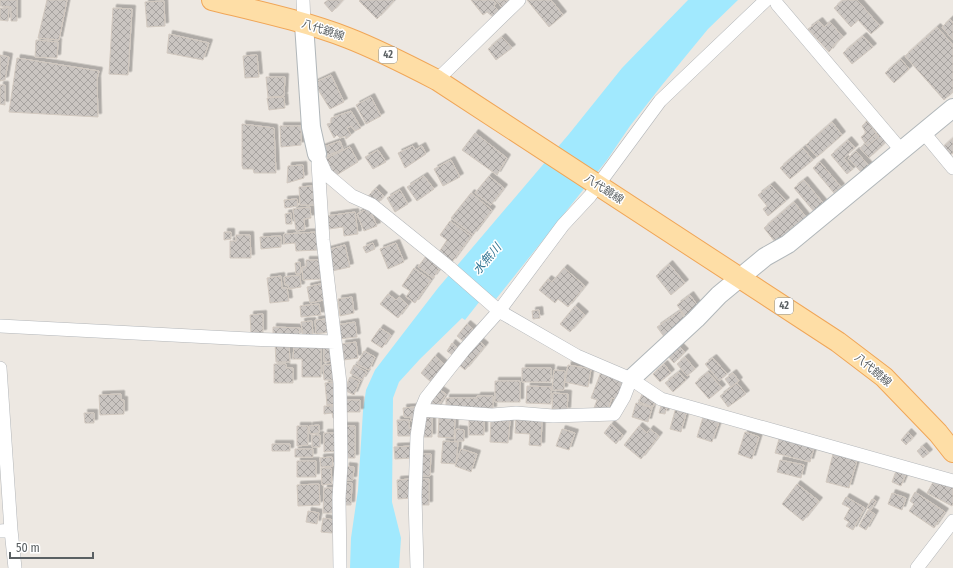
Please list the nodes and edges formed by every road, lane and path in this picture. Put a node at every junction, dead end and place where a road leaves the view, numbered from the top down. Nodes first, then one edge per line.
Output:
1 (212, 0) edge
2 (303, 0) edge
3 (519, 0) edge
4 (771, 2) edge
5 (304, 24) junction
6 (437, 80) junction
7 (953, 108) edge
8 (924, 133) junction
9 (901, 150) junction
10 (317, 154) junction
11 (953, 168) edge
12 (597, 184) junction
13 (740, 278) junction
14 (499, 311) junction
15 (0, 326) edge
16 (335, 342) junction
17 (0, 368) edge
18 (631, 379) junction
19 (421, 410) junction
20 (953, 452) edge
21 (953, 481) edge
22 (953, 521) edge
23 (5, 530) edge
24 (15, 568) edge
25 (340, 568) edge
26 (417, 568) edge
27 (917, 568) edge

1 - 5 main road, 八代鏡線 / 42
2 - 5 street
3 - 6 street
4 - 9 street
4 - 12 street
5 - 6 main road, 八代鏡線 / 42
5 - 10 street
6 - 12 main road, 八代鏡線 / 42
7 - 8 street
8 - 9 street
8 - 11 street
9 - 13 street
10 - 14 street
10 - 16 street
12 - 13 main road, 八代鏡線 / 42
12 - 14 street
13 - 18 street
13 - 20 main road, 八代鏡線 / 42
14 - 18 street
14 - 19 street
15 - 16 street
16 - 25 street
17 - 23 street
18 - 19 street
18 - 21 street
19 - 26 street
22 - 27 street
23 - 24 street

